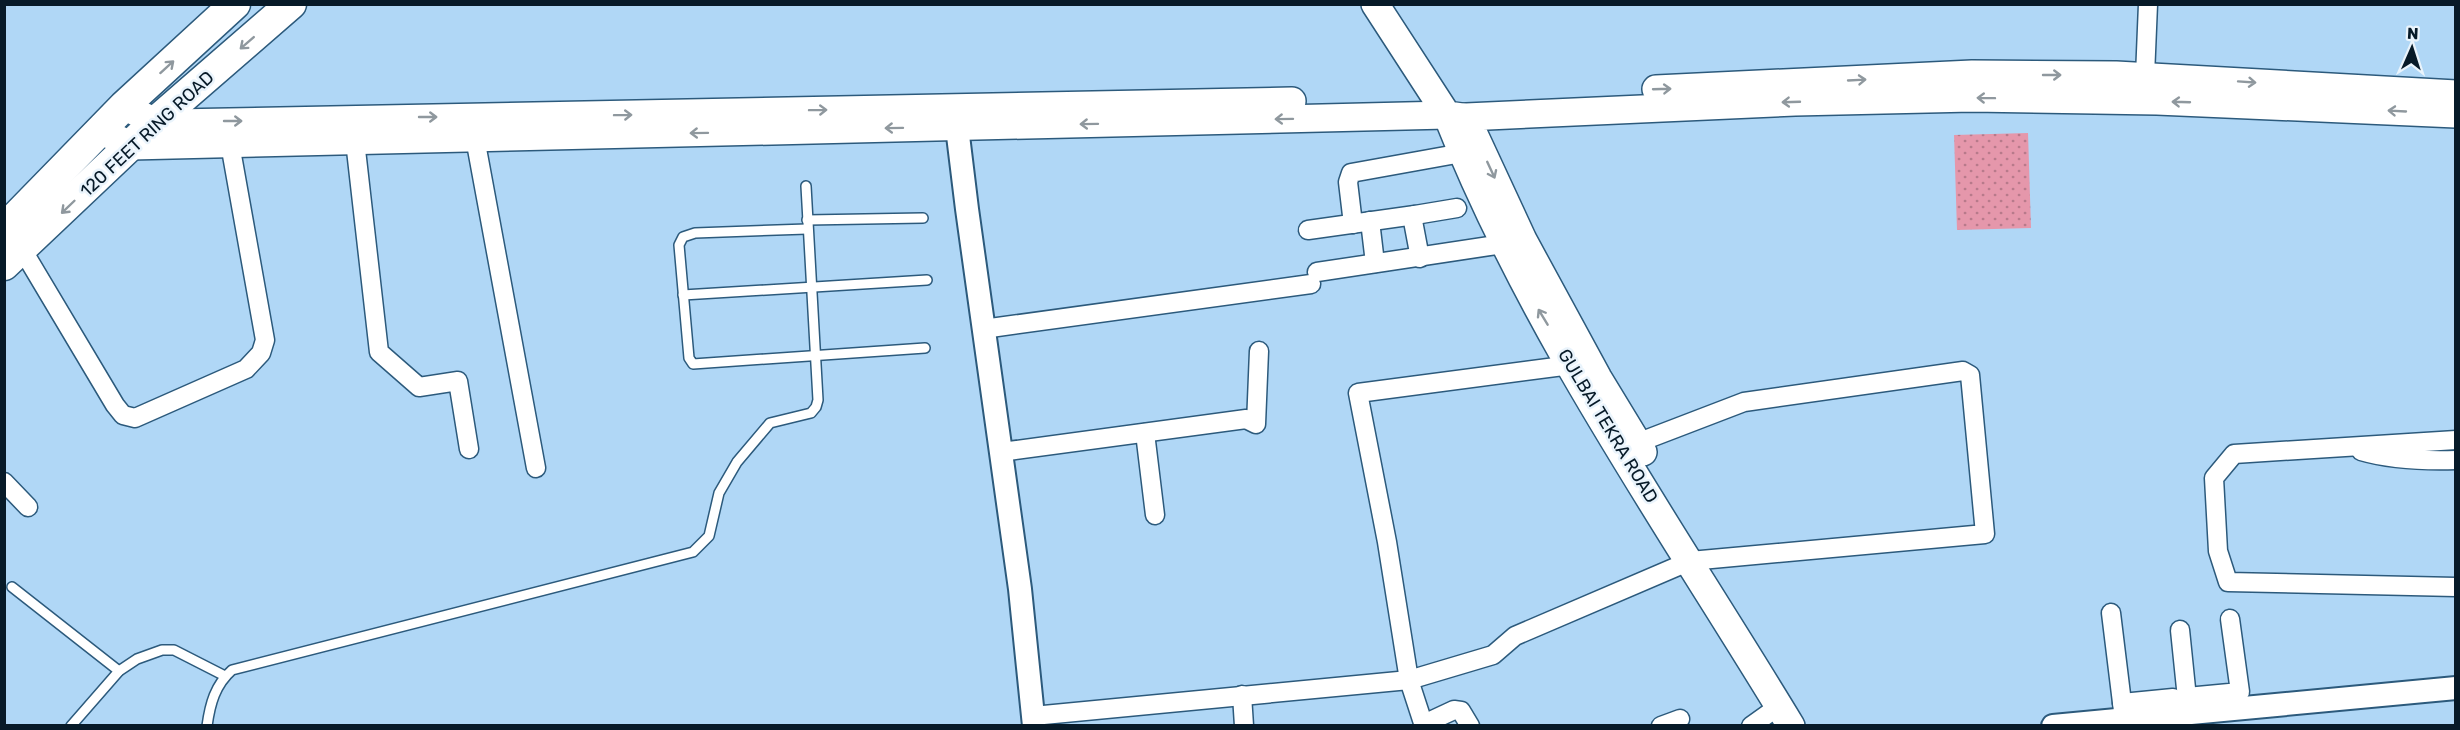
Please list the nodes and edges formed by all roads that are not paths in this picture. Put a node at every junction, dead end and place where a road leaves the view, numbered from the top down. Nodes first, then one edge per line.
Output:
1 (291, 4) edge
2 (1375, 4) edge
3 (1394, 4) edge
4 (2148, 4) edge
5 (229, 7) edge
6 (2145, 76) junction
7 (2456, 94) edge
8 (124, 106) junction
9 (1452, 108) junction
10 (2456, 114) edge
11 (956, 117) junction
12 (155, 122) junction
13 (101, 130) junction
14 (475, 138) junction
15 (355, 141) junction
16 (230, 144) junction
17 (131, 146) junction
18 (1462, 153) junction
19 (807, 186) dead end
20 (1456, 208) dead end
21 (1415, 215) junction
22 (923, 218) dead end
23 (1362, 222) junction
24 (807, 225) junction
25 (1308, 230) dead end
26 (9, 236) edge
27 (1503, 243) junction
28 (1420, 258) junction
29 (1375, 263) junction
30 (927, 280) dead end
31 (811, 287) junction
32 (683, 295) junction
33 (983, 329) junction
34 (926, 348) dead end
35 (1259, 351) dead end
36 (816, 357) junction
37 (1571, 365) junction
38 (1145, 433) junction
39 (2456, 440) edge
40 (1637, 443) junction
41 (2345, 446) junction
42 (469, 449) dead end
43 (1001, 452) junction
44 (2456, 460) edge
45 (536, 468) dead end
46 (4, 482) edge
47 (28, 507) dead end
48 (1155, 515) dead end
49 (1698, 560) junction
50 (2456, 586) edge
51 (12, 587) dead end
52 (2111, 613) dead end
53 (2230, 619) dead end
54 (2180, 630) dead end
55 (119, 671) junction
56 (225, 676) junction
57 (1410, 680) junction
58 (2456, 688) edge
59 (1242, 695) junction
60 (2241, 700) junction
61 (2183, 703) junction
62 (2123, 711) junction
63 (1785, 716) edge
64 (1680, 719) dead end
65 (1034, 721) edge
66 (1424, 725) edge
67 (71, 726) edge
68 (207, 726) edge
69 (1244, 726) edge
70 (1470, 726) edge
71 (1661, 726) edge
72 (1751, 726) edge
73 (1807, 726) edge
74 (2053, 726) edge

1 -> 12 main road, 120 FEET RING ROAD
2 - 9 main road, GULBAI TEKRA ROAD
3 - 9 main road, GULBAI TEKRA ROAD
4 - 6 street
8 -> 5 main road, 120 FEET RING ROAD
6 -> 7 main road
9 -> 6 main road
8 - 12 main road
8 - 13 main road, 120 FEET RING ROAD
10 -> 9 main road
9 - 11 main road
9 - 18 main road, GULBAI TEKRA ROAD
9 -> 40 main road, GULBAI TEKRA ROAD
12 -> 11 main road
11 -> 14 main road
11 - 33 street
12 - 17 main road, 120 FEET RING ROAD
13 - 17 main road
13 - 26 main road, 120 FEET RING ROAD
14 - 15 main road
14 - 45 street
15 - 16 main road
15 - 42 street
16 - 17 main road
16 - 26 street
17 -> 26 main road, 120 FEET RING ROAD
18 - 23 street
18 - 27 main road, GULBAI TEKRA ROAD
19 - 24 lane
20 - 21 street
21 - 23 street
21 - 28 street
22 - 24 lane
23 - 25 street
23 - 29 street
24 - 31 lane
24 - 32 lane
27 - 28 street
37 -> 27 main road, GULBAI TEKRA ROAD
28 - 29 street
29 - 33 street
30 - 31 lane
31 - 32 lane
31 - 36 lane
32 - 36 lane
33 - 43 street
34 - 36 lane
35 - 38 street
36 - 56 lane
37 - 49 main road, GULBAI TEKRA ROAD
37 - 57 street
38 - 43 street
38 - 48 street
39 - 41 street
40 - 49 main road, GULBAI TEKRA ROAD
40 - 49 street
41 - 44 street
41 - 50 street
43 - 65 street
46 - 47 street
49 - 57 street
49 - 63 main road, GULBAI TEKRA ROAD
49 - 73 main road, GULBAI TEKRA ROAD
51 - 55 lane
52 - 62 street
53 - 60 street
54 - 61 street
55 - 56 lane
55 - 67 lane
56 - 68 lane
57 - 59 street
57 - 66 street
58 - 60 street
59 - 65 street
59 - 69 street
60 - 61 street
61 - 62 street
62 - 74 street
63 - 72 street
64 - 71 street
66 - 70 street

